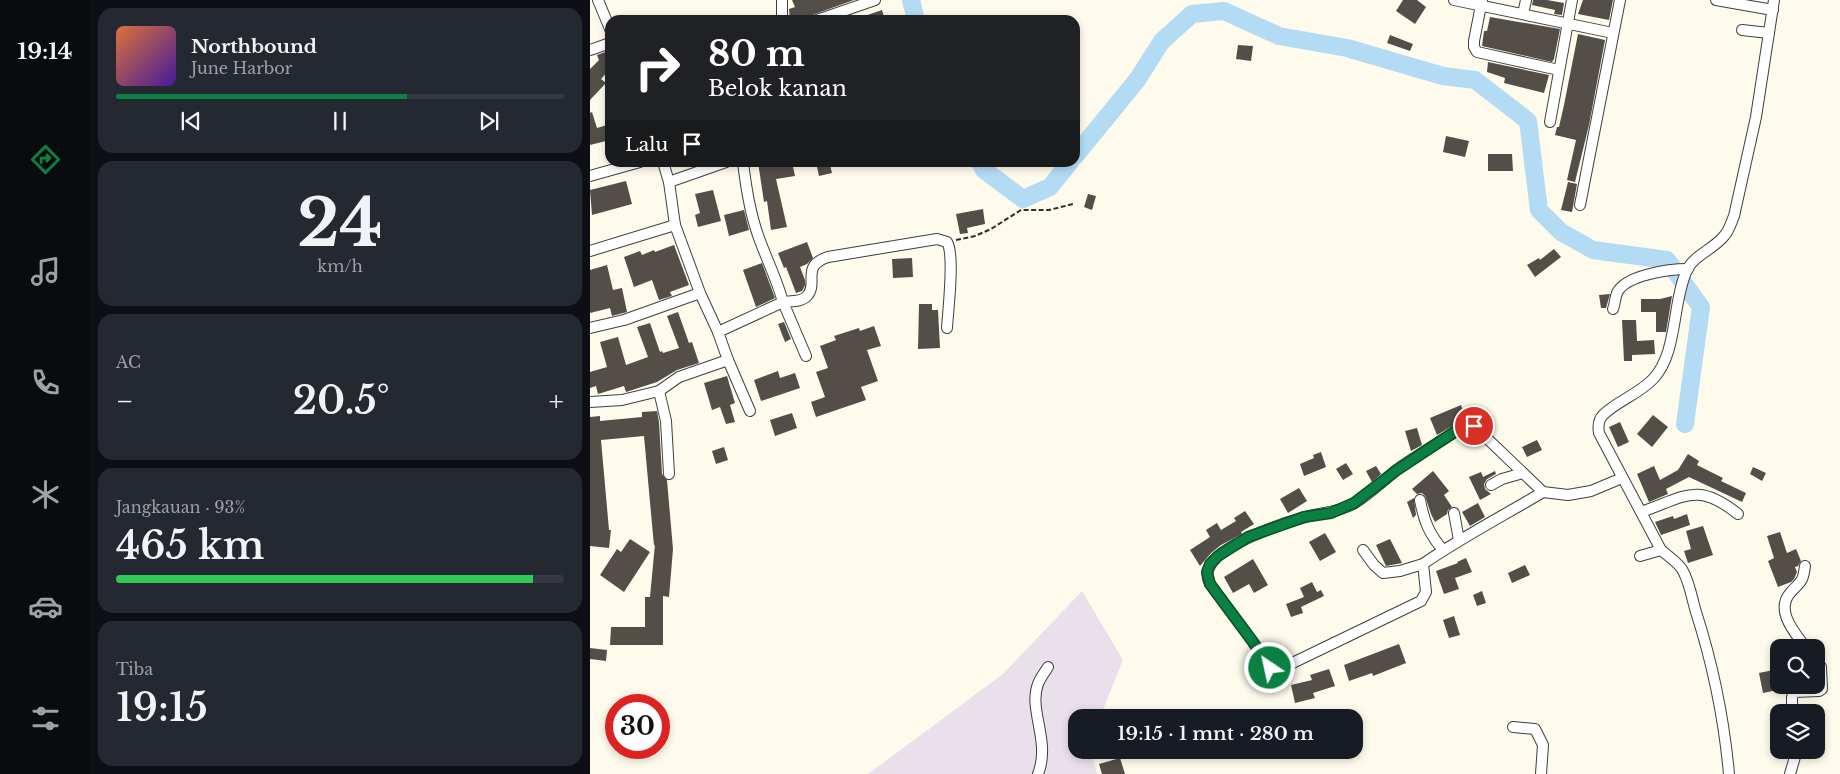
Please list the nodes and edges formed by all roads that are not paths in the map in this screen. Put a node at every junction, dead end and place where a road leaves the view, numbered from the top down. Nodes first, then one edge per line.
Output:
1 (598, 0) edge
2 (782, 0) edge
3 (875, 0) edge
4 (1454, 0) edge
5 (1526, 0) edge
6 (1572, 0) edge
7 (1620, 0) edge
8 (1716, 0) edge
9 (1481, 3) edge
10 (1773, 5) edge
11 (1523, 14) junction
12 (782, 15) edge
13 (831, 15) edge
14 (605, 17) edge
15 (1568, 24) junction
16 (1742, 30) dead end
17 (1613, 33) junction
18 (1770, 33) junction
19 (605, 45) edge
20 (590, 50) edge
21 (1559, 70) junction
22 (1550, 122) dead end
23 (622, 167) edge
24 (664, 167) edge
25 (712, 167) edge
26 (744, 167) edge
27 (590, 176) edge
28 (669, 182) junction
29 (1580, 204) dead end
30 (675, 225) junction
31 (590, 251) edge
32 (1684, 272) junction
33 (700, 292) junction
34 (784, 302) junction
35 (1613, 309) dead end
36 (590, 328) edge
37 (947, 328) dead end
38 (718, 332) junction
39 (806, 356) dead end
40 (728, 360) junction
41 (658, 391) junction
42 (590, 402) edge
43 (750, 411) dead end
44 (669, 474) dead end
45 (1522, 474) junction
46 (1622, 478) junction
47 (1491, 485) dead end
48 (1543, 492) junction
49 (1420, 500) dead end
50 (1640, 512) junction
51 (1454, 513) dead end
52 (1738, 514) dead end
53 (1459, 540) junction
54 (1363, 550) dead end
55 (1443, 550) junction
56 (1661, 550) junction
57 (1640, 556) dead end
58 (1423, 564) junction
59 (1805, 566) dead end
60 (1800, 639) edge
61 (1048, 667) dead end
62 (1513, 727) dead end
63 (1794, 759) edge
64 (1038, 774) edge
65 (1540, 774) edge
66 (1729, 774) edge
67 (1790, 774) edge

1 - 14 street
2 - 12 street
3 - 13 street
4 - 9 street
5 - 11 street
6 - 15 street
7 - 17 street
8 - 10 street
9 - 11 street
9 - 21 street
10 - 18 street
11 - 15 street
15 - 17 street
15 - 21 street
16 - 18 street
17 - 29 street
18 - 32 street
19 - 20 street
21 - 22 street
23 - 27 street
24 - 28 street
25 - 28 street
26 - 34 street
28 - 30 street
30 - 31 street
30 - 33 street
32 - 35 street
32 - 46 street
33 - 36 street
33 - 38 street
34 - 37 street
34 - 38 street
34 - 39 street
38 - 40 street
40 - 41 street
40 - 43 street
41 - 42 street
41 - 44 street
45 - 47 street
45 - 48 street
45 - 58 street
46 - 48 street
46 - 50 street
48 - 53 street
49 - 55 street
50 - 52 street
50 - 56 street
51 - 53 street
53 - 55 street
54 - 58 street
55 - 58 street
56 - 57 street
56 - 66 street
59 - 60 street
61 - 64 street
62 - 65 street
63 - 67 street

